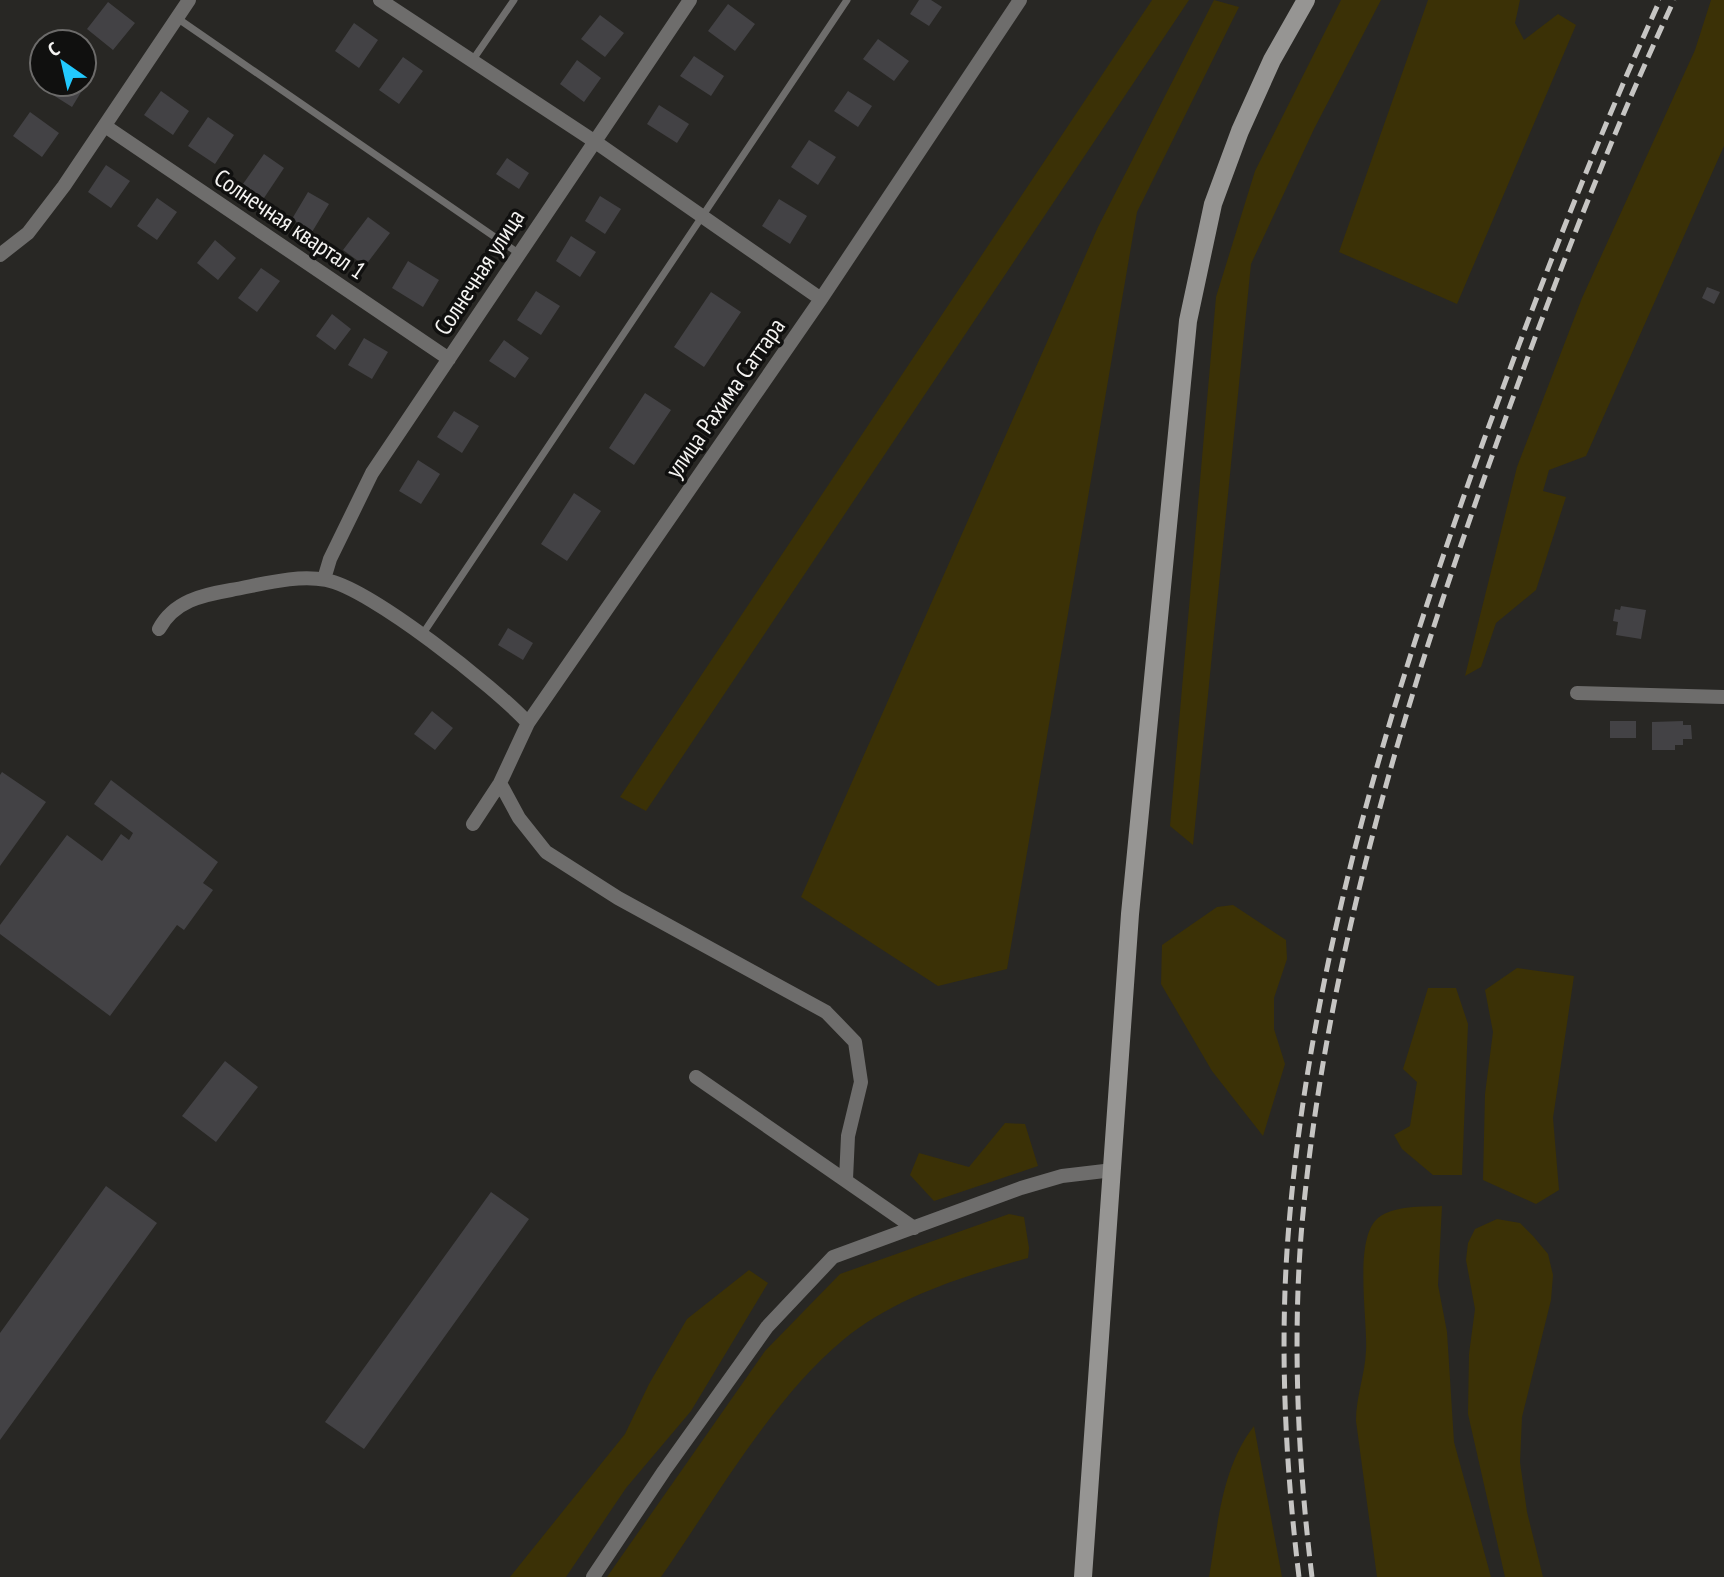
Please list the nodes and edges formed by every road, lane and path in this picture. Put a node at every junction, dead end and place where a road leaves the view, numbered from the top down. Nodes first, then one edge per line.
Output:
1 (189, 0) edge
2 (380, 0) edge
3 (514, 0) edge
4 (690, 0) edge
5 (847, 0) edge
6 (1020, 0) edge
7 (1306, 0) edge
8 (177, 18) junction
9 (472, 61) junction
10 (106, 126) junction
11 (594, 141) junction
12 (701, 215) junction
13 (517, 253) junction
14 (0, 255) edge
15 (821, 299) junction
16 (449, 359) junction
17 (324, 579) junction
18 (159, 629) dead end
19 (422, 636) junction
20 (1577, 693) dead end
21 (1724, 697) edge
22 (528, 723) junction
23 (500, 783) junction
24 (473, 824) dead end
25 (696, 1077) dead end
26 (1113, 1170) junction
27 (846, 1179) junction
28 (914, 1227) junction
29 (593, 1577) edge
30 (1083, 1577) edge

1 - 8 street
2 - 9 street
3 - 9 lane
4 - 11 street, Солнечная улица
5 - 12 lane
6 - 15 street, улица Рахима Саттара
7 - 26 main road
8 - 10 street
8 - 13 lane
9 - 11 street
10 - 14 street
10 - 16 street, Солнечная квартал 1
11 - 12 street
11 - 13 street, Солнечная улица
12 - 15 street
12 - 19 lane
13 - 16 street, Солнечная улица
15 - 22 street, улица Рахима Саттара
16 - 17 street, Солнечная улица
17 - 18 street
17 - 19 street
19 - 22 street
20 - 21 street
22 - 23 street, улица Рахима Саттара
23 - 24 street, улица Рахима Саттара
23 - 27 street
25 - 27 street
26 - 28 street
26 - 30 main road
27 - 28 street
28 - 29 street

